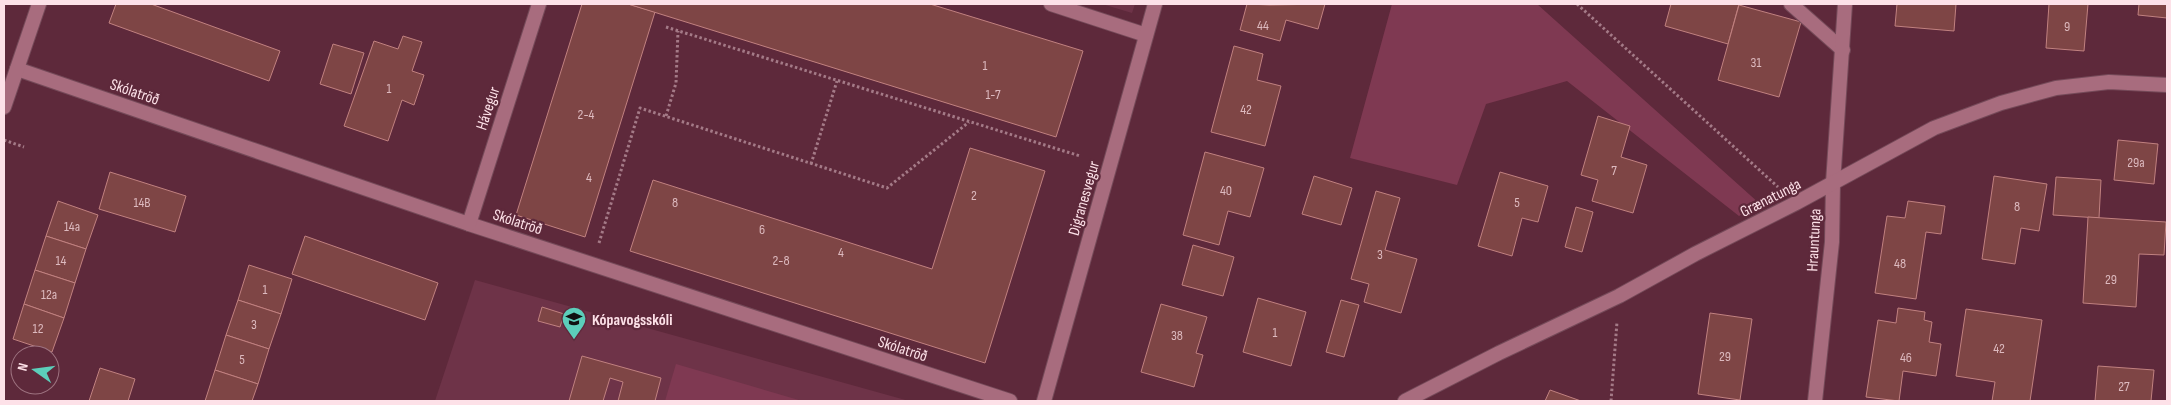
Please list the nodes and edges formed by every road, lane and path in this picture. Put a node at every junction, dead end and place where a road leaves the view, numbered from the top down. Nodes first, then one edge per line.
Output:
1 (38, 4) edge
2 (539, 4) edge
3 (1051, 4) edge
4 (1155, 4) edge
5 (1577, 4) edge
6 (1791, 4) edge
7 (1844, 4) edge
8 (666, 27) dead end
9 (678, 31) junction
10 (1146, 35) junction
11 (1843, 50) junction
12 (17, 69) junction
13 (837, 80) junction
14 (2167, 84) edge
15 (4, 107) edge
16 (666, 116) junction
17 (969, 122) junction
18 (4, 140) edge
19 (24, 147) dead end
20 (1080, 156) dead end
21 (811, 164) junction
22 (1833, 183) junction
23 (1796, 203) junction
24 (469, 224) junction
25 (592, 264) junction
26 (1619, 296) junction
27 (1010, 401) edge
28 (1044, 401) edge
29 (1405, 401) edge
30 (1611, 401) edge
31 (1815, 401) edge

1 - 12 street
2 - 24 street, Hávegur
3 - 10 street
4 - 10 street, Digranesvegur
5 - 23 path
6 - 11 street
7 - 11 street, Hrauntunga
8 - 9 path
9 - 13 path
9 - 16 path
10 - 28 street, Digranesvegur
11 - 22 street, Hrauntunga
12 - 15 street
12 - 24 street, Skólatröð
13 - 17 path
13 - 21 path
14 - 22 street, Grænatunga
16 - 21 path
16 - 25 path
17 - 20 path
17 - 21 path
18 - 19 path
22 - 23 street, Grænatunga
22 - 31 street, Hrauntunga
23 - 26 street, Grænatunga
24 - 25 street, Skólatröð
25 - 27 street, Skólatröð
26 - 29 street, Grænatunga
26 - 30 path

